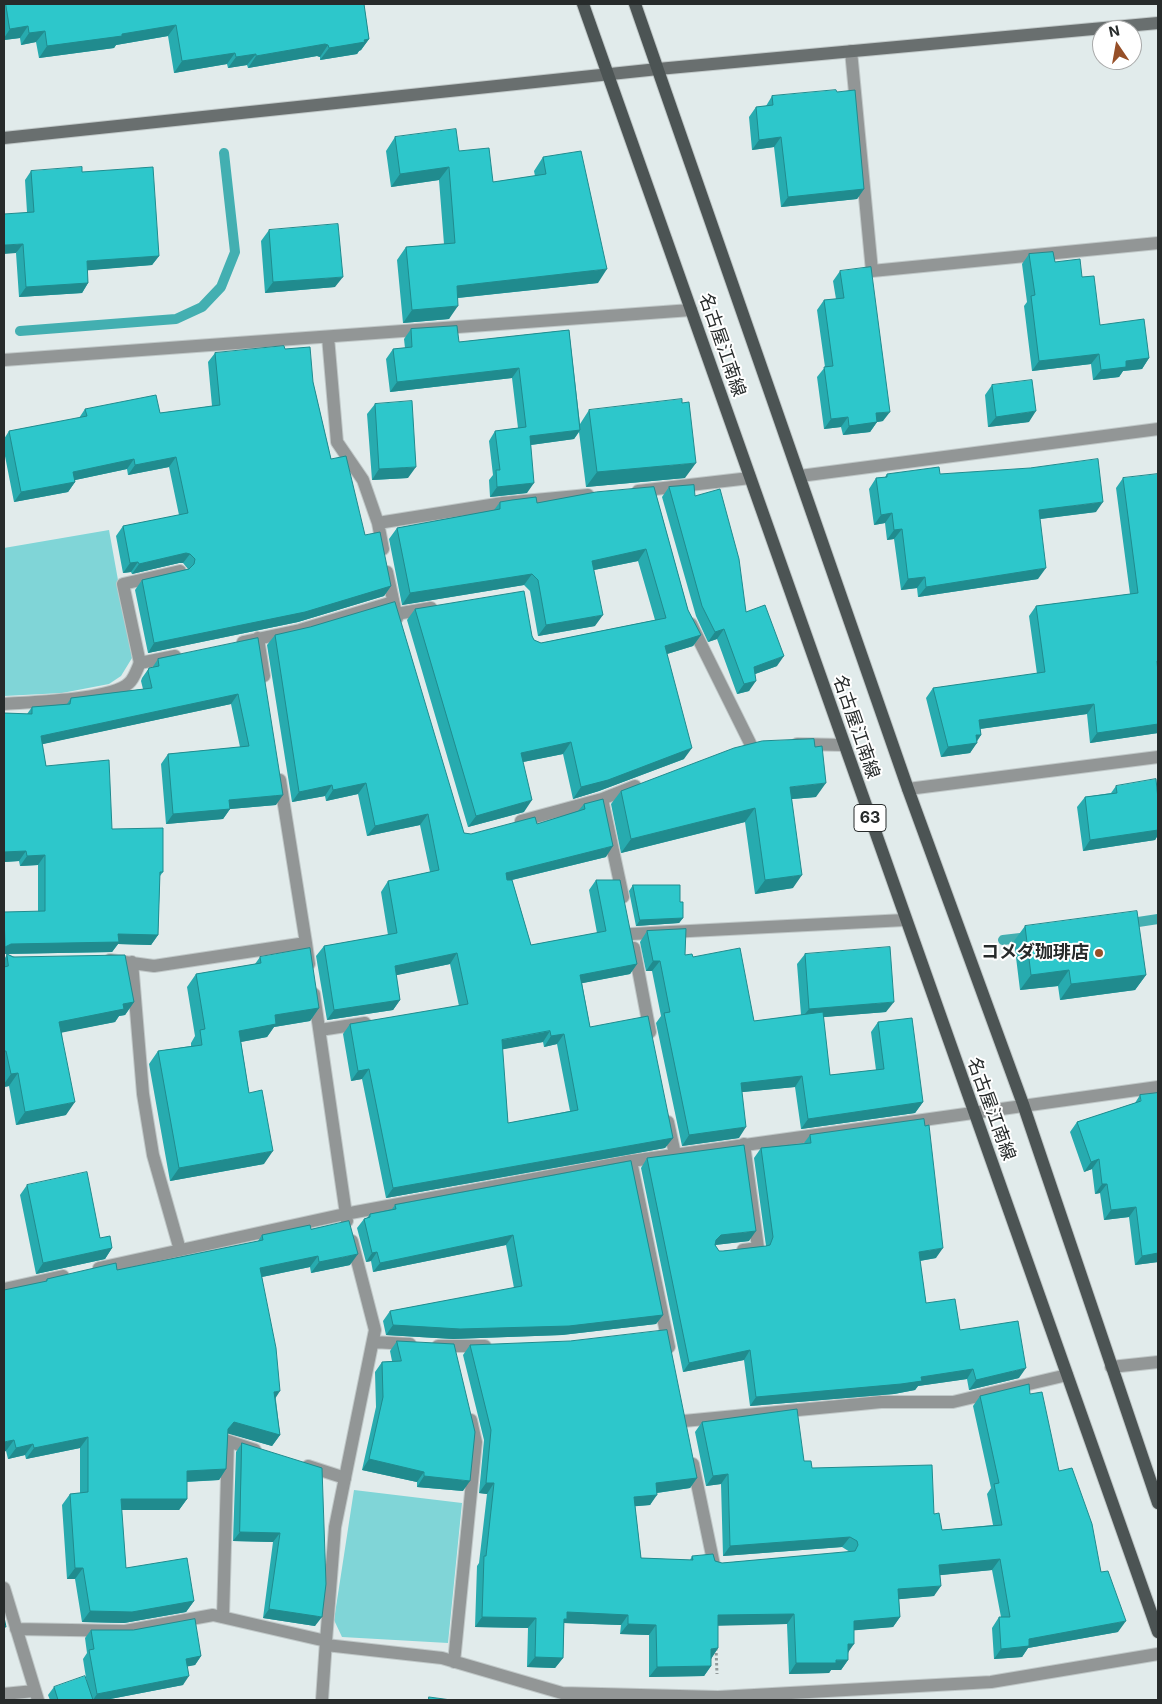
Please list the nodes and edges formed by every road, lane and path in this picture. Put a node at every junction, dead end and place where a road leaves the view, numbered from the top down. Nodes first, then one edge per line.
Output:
1 (583, 4) edge
2 (635, 4) edge
3 (1158, 23) edge
4 (851, 51) junction
5 (658, 69) junction
6 (608, 74) junction
7 (4, 138) edge
8 (1158, 243) edge
9 (691, 310) junction
10 (328, 337) junction
11 (4, 360) edge
12 (1158, 430) edge
13 (800, 476) junction
14 (750, 478) junction
15 (622, 492) edge
16 (602, 494) edge
17 (378, 523) junction
18 (180, 571) edge
19 (444, 606) edge
20 (394, 608) junction
21 (686, 610) edge
22 (402, 632) edge
23 (258, 638) junction
24 (231, 644) edge
25 (186, 654) edge
26 (140, 663) junction
27 (266, 688) edge
28 (4, 704) edge
29 (788, 743) edge
30 (750, 744) edge
31 (844, 744) junction
32 (1158, 757) edge
33 (278, 766) edge
34 (649, 781) edge
35 (908, 789) junction
36 (602, 799) junction
37 (508, 824) edge
38 (905, 920) junction
39 (629, 924) junction
40 (306, 943) junction
41 (100, 960) edge
42 (132, 962) junction
43 (374, 1021) edge
44 (320, 1030) junction
45 (654, 1049) edge
46 (1158, 1087) edge
47 (1023, 1104) junction
48 (665, 1106) edge
49 (973, 1112) junction
50 (744, 1144) junction
51 (675, 1154) junction
52 (631, 1161) junction
53 (345, 1214) junction
54 (180, 1250) junction
55 (732, 1252) edge
56 (4, 1289) edge
57 (373, 1342) junction
58 (493, 1345) edge
59 (672, 1358) edge
60 (1158, 1362) edge
61 (1111, 1367) junction
62 (1067, 1375) junction
63 (467, 1404) edge
64 (684, 1421) edge
65 (690, 1450) edge
66 (264, 1453) edge
67 (300, 1464) edge
68 (345, 1478) junction
69 (1158, 1503) edge
70 (719, 1565) edge
71 (4, 1588) edge
72 (222, 1617) junction
73 (16, 1629) junction
74 (1158, 1632) edge
75 (716, 1640) edge
76 (326, 1643) junction
77 (1158, 1654) edge
78 (454, 1662) junction
79 (4, 1694) edge
80 (36, 1695) edge
81 (718, 1697) junction
82 (322, 1700) edge

1 - 6 main road, 名古屋江南線 / 63
2 - 5 main road, 名古屋江南線 / 63
3 - 4 street
4 - 5 street
4 - 8 street
5 - 6 street
5 - 13 main road, 名古屋江南線 / 63
6 - 7 street
6 - 9 main road, 名古屋江南線 / 63
9 - 10 street
9 - 14 main road, 名古屋江南線 / 63
10 - 11 street
10 - 17 street
12 - 13 street
13 - 35 main road, 名古屋江南線 / 63
14 - 15 street
14 - 31 main road, 名古屋江南線 / 63
16 - 17 street
17 - 20 street
18 - 26 street
19 - 20 street
20 - 22 street
20 - 23 street
21 - 30 street
23 - 24 street
23 - 27 street
25 - 26 street
26 - 28 street
29 - 31 street
31 - 38 main road, 名古屋江南線 / 63
32 - 35 street
33 - 40 street
34 - 36 street
35 - 47 main road, 名古屋江南線 / 63
36 - 37 street
36 - 39 street
38 - 39 street
38 - 49 main road, 名古屋江南線 / 63
39 - 45 street
40 - 42 street
40 - 44 street
41 - 42 street
42 - 54 street
43 - 44 street
44 - 53 street
46 - 47 street
47 - 49 street
47 - 61 main road, 名古屋江南線 / 63
48 - 51 street
49 - 50 street
49 - 62 main road, 名古屋江南線 / 63
50 - 51 street
50 - 55 street
51 - 52 street
52 - 53 street
52 - 59 street
53 - 54 street
53 - 57 street
54 - 56 street
57 - 58 street
57 - 68 street
60 - 61 street
61 - 69 main road, 名古屋江南線 / 63
62 - 64 street
62 - 74 main road, 名古屋江南線 / 63
63 - 78 street
65 - 70 street
66 - 72 street
67 - 68 street
68 - 76 street
71 - 73 street
72 - 73 street
72 - 76 street
73 - 80 street
75 - 81 path
76 - 78 street
76 - 82 street
77 - 81 street
78 - 81 street
79 - 80 street

